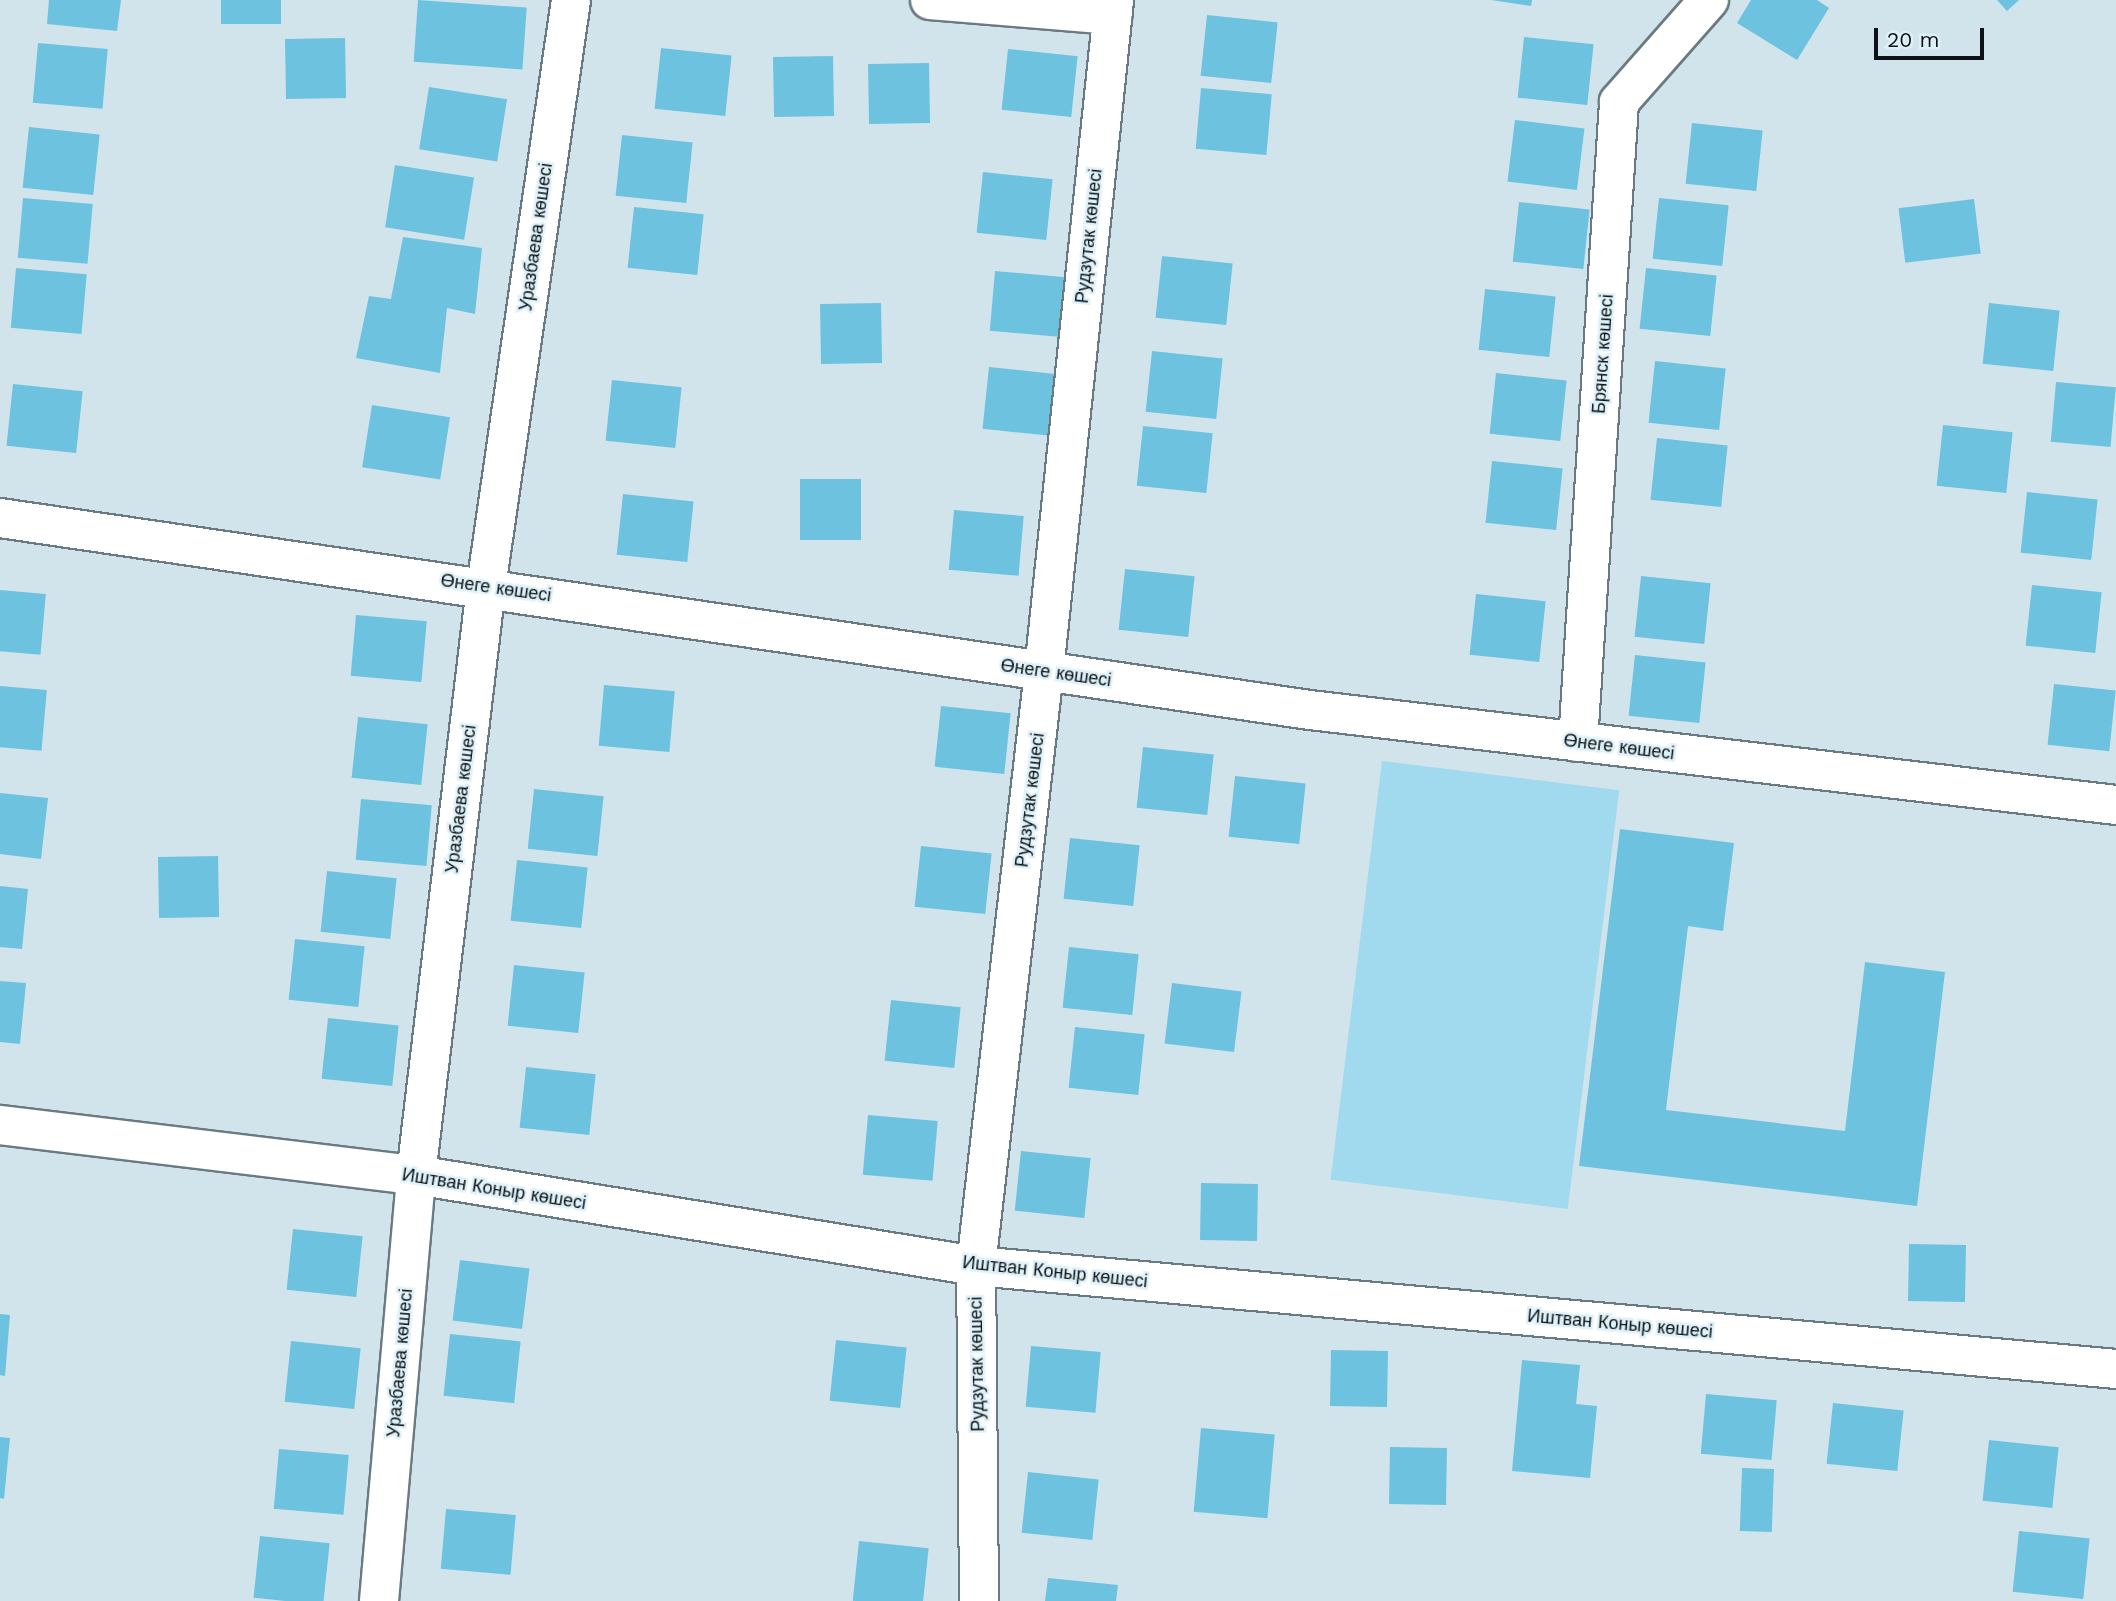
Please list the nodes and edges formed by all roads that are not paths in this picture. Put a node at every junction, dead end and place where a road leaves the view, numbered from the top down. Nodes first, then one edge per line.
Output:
1 (570, 0) edge
2 (930, 0) edge
3 (1709, 0) edge
4 (1113, 8) edge
5 (0, 518) edge
6 (486, 587) junction
7 (1044, 671) junction
8 (1578, 742) junction
9 (2116, 805) edge
10 (0, 1125) edge
11 (416, 1175) junction
12 (976, 1266) junction
13 (2116, 1369) edge
14 (379, 1601) edge
15 (979, 1601) edge

1 - 6 street, Уразбаева көшесі
2 - 4 street
3 - 8 street, Брянск көшесі
4 - 7 street, Рудзутак көшесі
5 - 6 street, Өнеге көшесі
6 - 7 street, Өнеге көшесі
6 - 11 street, Уразбаева көшесі
7 - 8 street, Өнеге көшесі
7 - 12 street, Рудзутак көшесі
8 - 9 street, Өнеге көшесі
10 - 11 street, Иштван Коныр көшесі
11 - 12 street, Иштван Коныр көшесі
11 - 14 street, Уразбаева көшесі
12 - 13 street, Иштван Коныр көшесі
12 - 15 street, Рудзутак көшесі

